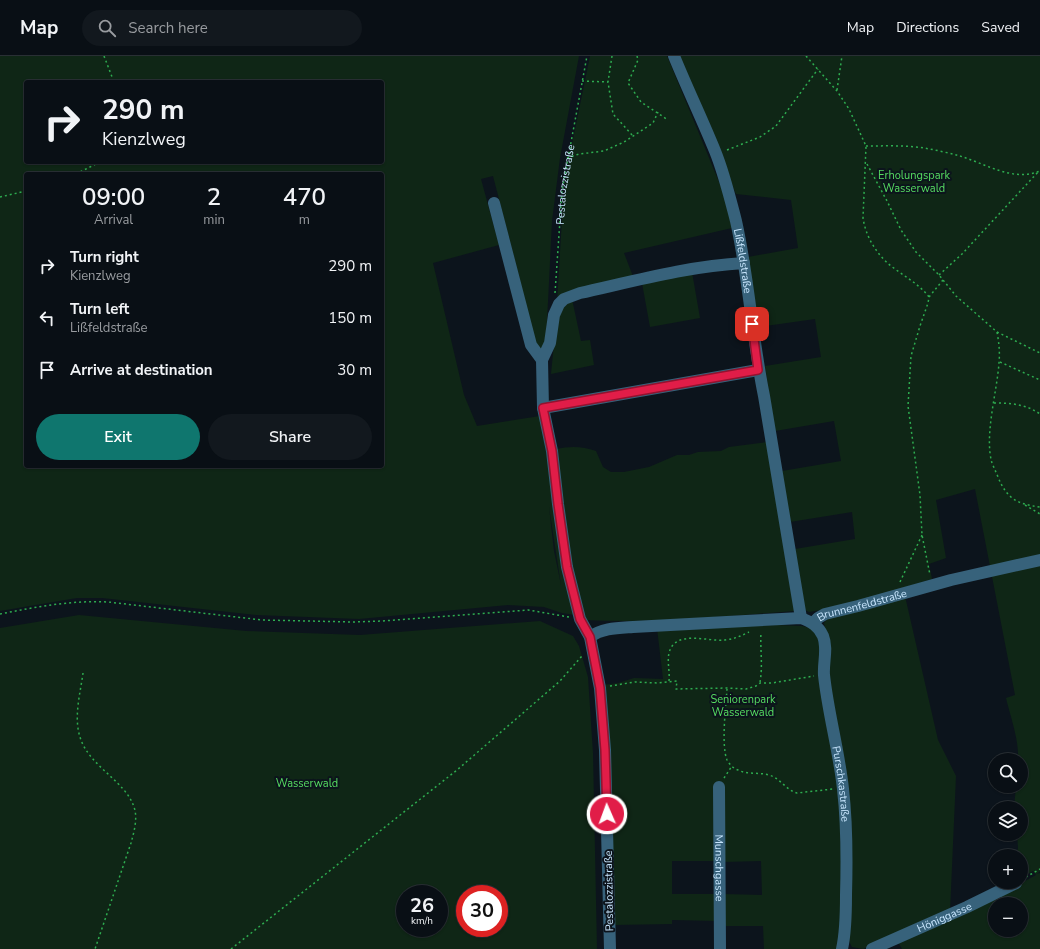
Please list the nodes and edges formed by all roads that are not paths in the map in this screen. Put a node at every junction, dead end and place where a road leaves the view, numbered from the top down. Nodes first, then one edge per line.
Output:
1 (674, 56) edge
2 (494, 203) dead end
3 (744, 263) junction
4 (542, 360) junction
5 (758, 370) junction
6 (543, 408) junction
7 (1040, 560) edge
8 (801, 618) junction
9 (813, 623) junction
10 (591, 642) junction
11 (719, 787) road end
12 (1004, 889) edge
13 (610, 949) edge
14 (720, 949) edge
15 (842, 949) edge
16 (872, 949) edge

1 - 3 street, Lißfeldstraße
2 - 4 street
3 - 4 street, Pestalozzistraße
3 - 5 street, Lißfeldstraße
4 - 6 street, Pestalozzistraße
5 - 6 street
5 - 8 street, Lißfeldstraße
6 - 10 street, Pestalozzistraße
7 - 9 street, Brunnenfeldstraße
8 - 9 street, Brunnenfeldstraße
8 - 10 street, Brunnenfeldstraße
9 - 15 street, Purschkastraße
10 - 13 street, Pestalozzistraße
11 - 14 street, Munschgasse
12 - 16 street, Höniggasse

